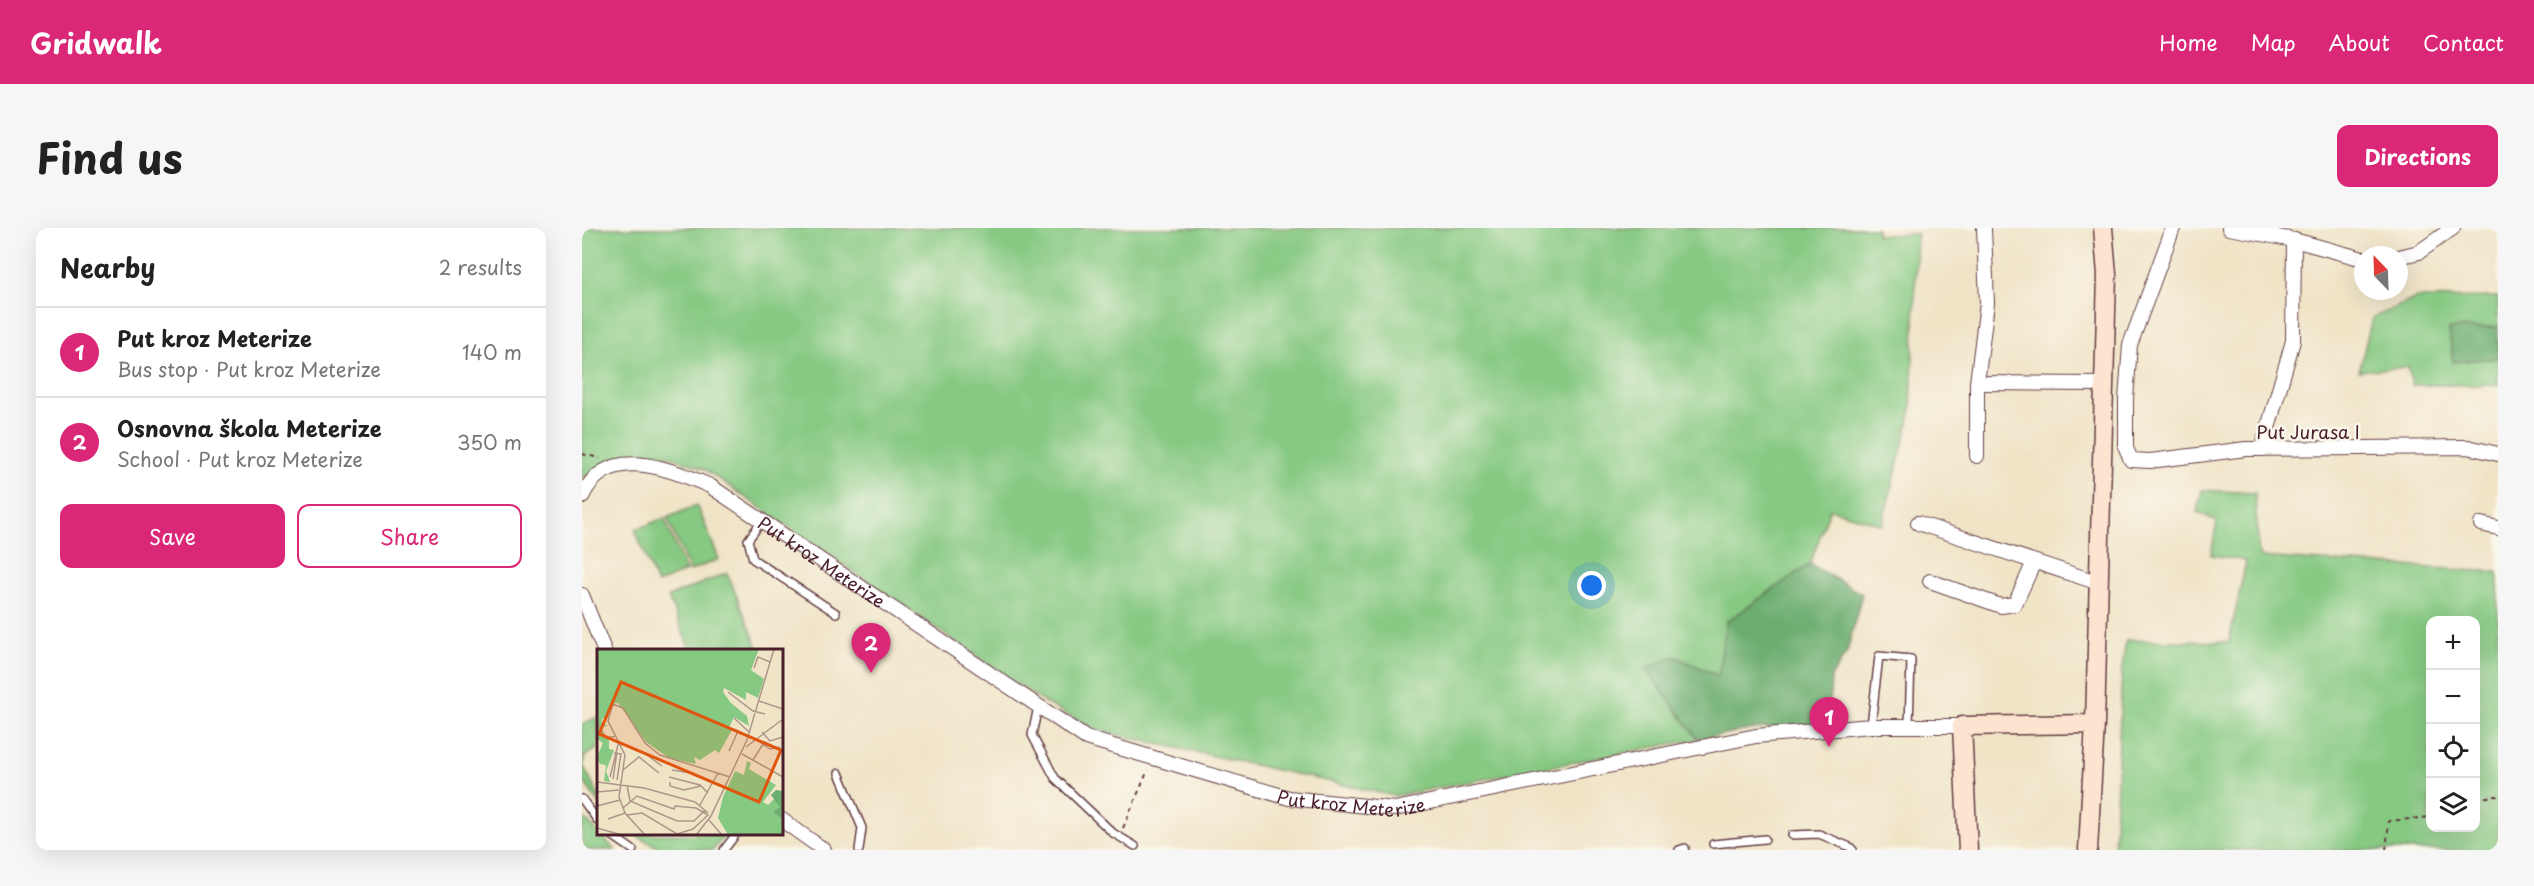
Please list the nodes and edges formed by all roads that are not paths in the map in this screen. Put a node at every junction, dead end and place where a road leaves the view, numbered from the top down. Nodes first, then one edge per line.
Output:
1 (1984, 228) edge
2 (2103, 228) edge
3 (2174, 228) edge
4 (2229, 228) edge
5 (2453, 228) edge
6 (2294, 240) junction
7 (2408, 255) edge
8 (2354, 257) edge
9 (1977, 383) junction
10 (2104, 384) junction
11 (2262, 449) junction
12 (2498, 454) edge
13 (1977, 456) dead end
14 (582, 497) edge
15 (762, 521) junction
16 (1918, 523) dead end
17 (2481, 524) dead end
18 (2498, 528) edge
19 (2034, 562) junction
20 (1930, 581) dead end
21 (2099, 583) junction
22 (582, 595) edge
23 (837, 613) dead end
24 (603, 649) edge
25 (1038, 707) junction
26 (2095, 724) junction
27 (1870, 726) junction
28 (1909, 726) junction
29 (1962, 726) junction
30 (839, 773) dead end
31 (582, 799) edge
32 (597, 819) edge
33 (783, 821) edge
34 (611, 835) edge
35 (735, 835) edge
36 (1792, 835) dead end
37 (1765, 838) dead end
38 (1713, 844) dead end
39 (807, 845) edge
40 (1135, 846) dead end
41 (633, 850) edge
42 (724, 850) edge
43 (824, 850) edge
44 (859, 850) edge
45 (1852, 850) edge
46 (1968, 850) edge
47 (2088, 850) edge

1 - 9 street
2 - 10 main road
3 - 11 street, Put Jurasa I
4 - 6 street
5 - 7 street
6 - 8 street
6 - 11 street
9 - 10 street
9 - 13 street
10 - 21 main road
11 - 12 street, Put Jurasa I
14 - 15 street, Put kroz Meterize
15 - 23 lane
15 - 25 street, Put kroz Meterize
16 - 19 street
17 - 18 street
19 - 20 street
19 - 21 street
21 - 26 main road
22 - 24 street
25 - 27 street, Put kroz Meterize
25 - 40 lane
26 - 29 main road, Put kroz Meterize
26 - 47 main road
27 - 28 street, Put kroz Meterize
27 - 28 lane
28 - 29 street, Put kroz Meterize
29 - 46 main road
30 - 44 lane
31 - 32 lane
33 - 39 street
34 - 41 lane
35 - 42 lane
36 - 45 lane
37 - 38 lane
39 - 43 street

